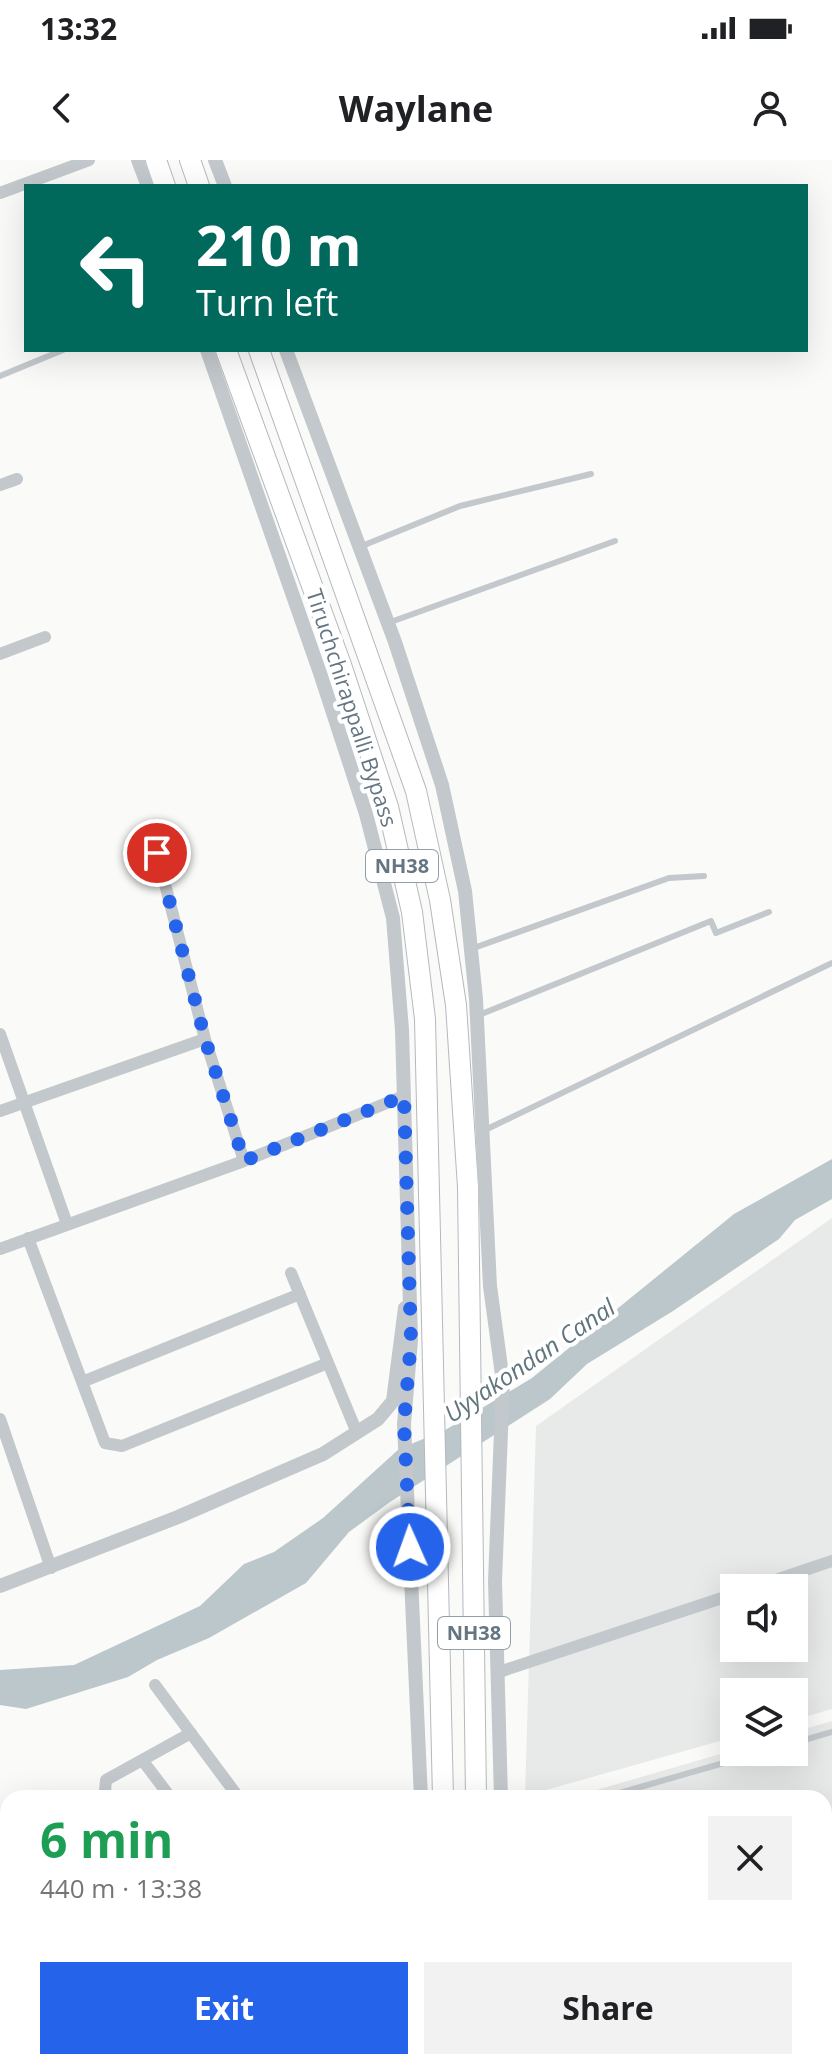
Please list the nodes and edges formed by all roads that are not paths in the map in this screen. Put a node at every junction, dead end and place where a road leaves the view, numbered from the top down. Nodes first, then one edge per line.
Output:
1 (89, 160) edge
2 (138, 160) edge
3 (156, 160) edge
4 (190, 160) edge
5 (215, 160) edge
6 (24, 184) edge
7 (24, 184) edge
8 (147, 184) edge
9 (164, 184) edge
10 (198, 184) edge
11 (224, 184) edge
12 (0, 193) edge
13 (58, 352) edge
14 (208, 352) edge
15 (227, 352) edge
16 (260, 352) edge
17 (287, 352) edge
18 (0, 376) edge
19 (591, 474) dead end
20 (17, 479) dead end
21 (0, 485) edge
22 (615, 541) dead end
23 (359, 547) junction
24 (388, 623) junction
25 (45, 637) dead end
26 (0, 654) edge
27 (157, 853) dead end
28 (704, 876) dead end
29 (769, 912) dead end
30 (471, 949) junction
31 (832, 963) edge
32 (477, 1015) junction
33 (0, 1034) edge
34 (205, 1039) junction
35 (404, 1096) junction
36 (24, 1101) junction
37 (0, 1111) edge
38 (483, 1131) junction
39 (244, 1161) junction
40 (67, 1224) junction
41 (28, 1238) junction
42 (0, 1249) edge
43 (291, 1273) dead end
44 (409, 1289) junction
45 (300, 1294) junction
46 (328, 1363) junction
47 (82, 1382) junction
48 (0, 1419) edge
49 (357, 1433) junction
50 (832, 1561) edge
51 (51, 1568) junction
52 (793, 1574) edge
53 (0, 1586) edge
54 (720, 1599) edge
55 (499, 1672) junction
56 (155, 1685) dead end
57 (832, 1732) edge
58 (191, 1733) junction
59 (808, 1739) edge
60 (143, 1761) junction
61 (720, 1764) edge
62 (105, 1790) edge
63 (165, 1790) edge
64 (233, 1790) edge
65 (421, 1790) edge
66 (443, 1790) edge
67 (476, 1790) edge
68 (501, 1790) edge
69 (630, 1790) edge

1 - 6 street
2 - 8 street
3 - 9 highway
4 - 10 highway
5 - 11 street
7 - 12 street
13 - 18 lane
14 - 35 street
15 - 66 highway, Tiruchchirappalli Bypass / NH38
16 - 67 highway, Tiruchchirappalli Bypass / NH38
17 - 23 street
19 - 23 lane
20 - 21 street
22 - 24 lane
23 - 24 street
24 - 30 street
25 - 26 street
27 - 34 street
28 - 30 lane
29 - 32 lane
30 - 32 street
31 - 38 lane
32 - 38 street
33 - 36 street
34 - 36 street
34 - 39 street
35 - 39 street
35 - 44 street
36 - 37 street
36 - 40 street
38 - 55 street
39 - 40 street
40 - 41 street
41 - 42 street
41 - 47 street
43 - 45 street
44 - 49 street
44 - 65 street
45 - 46 street
45 - 47 street
46 - 47 street
46 - 49 street
48 - 51 street
49 - 51 street
50 - 52 street
51 - 53 street
54 - 55 street
55 - 68 street
56 - 58 street
57 - 59 lane
58 - 60 street
58 - 64 street
60 - 62 street
60 - 63 street
61 - 69 lane

